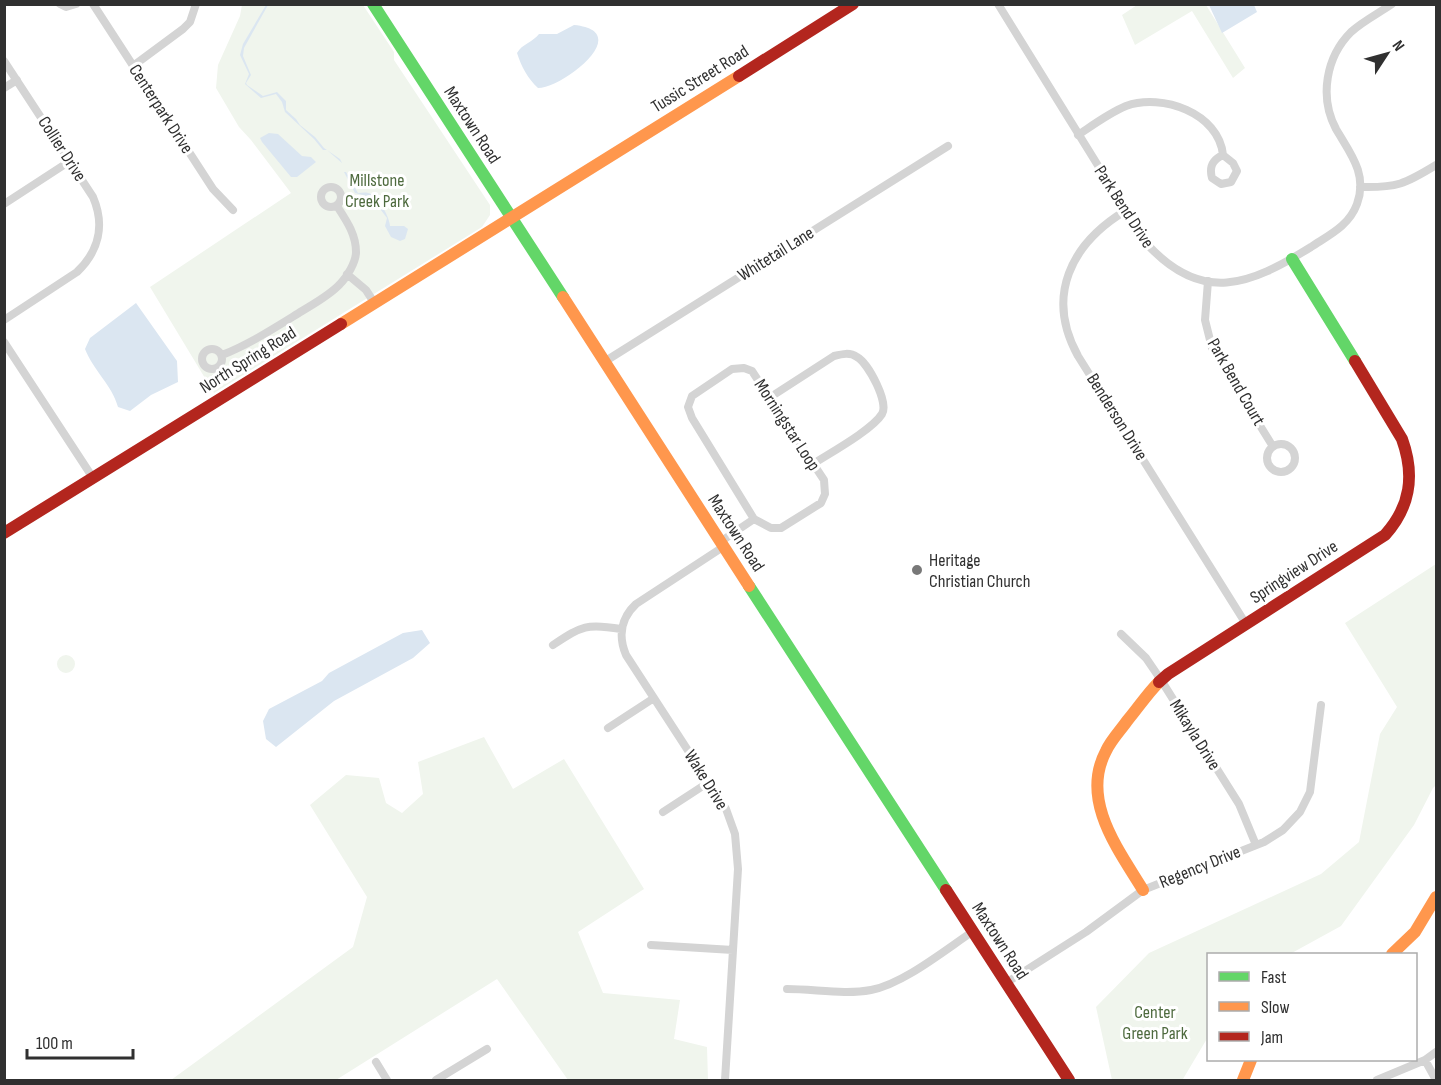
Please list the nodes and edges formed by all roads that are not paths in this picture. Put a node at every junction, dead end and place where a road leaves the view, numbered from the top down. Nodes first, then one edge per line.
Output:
1 (60, 4) edge
2 (76, 4) edge
3 (93, 4) edge
4 (196, 4) edge
5 (373, 4) edge
6 (852, 4) edge
7 (998, 4) edge
8 (1392, 4) edge
9 (4, 62) edge
10 (133, 66) junction
11 (17, 80) junction
12 (4, 88) edge
13 (1078, 135) junction
14 (948, 146) dead end
15 (1223, 155) dead end
16 (70, 161) junction
17 (1437, 165) edge
18 (1360, 187) junction
19 (4, 204) edge
20 (337, 206) dead end
21 (233, 210) dead end
22 (1125, 211) junction
23 (511, 219) junction
24 (1292, 259) junction
25 (347, 274) junction
26 (1208, 281) junction
27 (375, 304) junction
28 (4, 320) edge
29 (4, 342) edge
30 (222, 355) dead end
31 (604, 363) junction
32 (769, 398) junction
33 (1272, 445) dead end
34 (813, 464) junction
35 (93, 478) junction
36 (754, 519) junction
37 (4, 532) edge
38 (722, 544) junction
39 (1246, 624) junction
40 (621, 629) junction
41 (1121, 634) dead end
42 (553, 645) dead end
43 (1161, 680) junction
44 (654, 698) junction
45 (1321, 705) dead end
46 (608, 728) dead end
47 (709, 782) junction
48 (663, 812) dead end
49 (1256, 845) junction
50 (1143, 890) junction
51 (1437, 897) edge
52 (972, 932) junction
53 (651, 945) dead end
54 (733, 950) junction
55 (1393, 953) edge
56 (1006, 983) junction
57 (787, 989) dead end
58 (487, 1049) dead end
59 (1437, 1052) edge
60 (1425, 1060) junction
61 (1250, 1061) edge
62 (376, 1062) dead end
63 (387, 1080) edge
64 (436, 1080) edge
65 (725, 1080) edge
66 (1070, 1080) edge
67 (1242, 1080) edge
68 (1377, 1080) edge
69 (1436, 1080) edge

1 - 2 street
3 - 10 street, Centerpark Drive
4 - 10 street
5 - 23 main road, Maxtown Road
6 - 23 main road, Tussic Street Road
7 - 13 street, Park Bend Drive
8 - 18 street
9 - 11 street, Collier Drive
10 - 21 street, Centerpark Drive
11 - 12 street
11 - 16 street, Collier Drive
13 - 15 street
13 - 22 street, Park Bend Drive
14 - 31 street, Whitetail Lane
16 - 19 street
16 - 28 street, Collier Drive
17 - 18 street
18 - 24 street, Park Bend Drive
20 - 25 street
22 - 26 street, Park Bend Drive
22 - 39 street, Benderson Drive
23 - 27 main road, North Spring Road
23 - 31 main road, Maxtown Road
24 - 26 street, Park Bend Drive
24 - 39 main road, Springview Drive
25 - 27 street
25 - 30 street
26 - 33 street, Park Bend Court
27 - 35 main road, North Spring Road
29 - 35 street
31 - 38 main road, Maxtown Road
32 - 34 street, Morningstar Loop
32 - 34 street
32 - 36 street, Morningstar Loop
34 - 36 street, Morningstar Loop
35 - 37 main road, North Spring Road
36 - 38 street
38 - 40 street
38 - 52 main road, Maxtown Road
39 - 43 main road, Springview Drive
40 - 42 street
40 - 44 street, Wake Drive
41 - 43 street, Mikayla Drive
43 - 49 street, Mikayla Drive
43 - 50 main road, Springview Drive
44 - 46 street
44 - 47 street, Wake Drive
45 - 49 street, Regency Drive
47 - 48 street
47 - 54 street, Wake Drive
49 - 50 street, Regency Drive
50 - 56 street, Regency Drive
51 - 55 main road
52 - 56 main road, Maxtown Road
52 - 57 street
53 - 54 street
54 - 65 street, Wake Drive
56 - 66 main road, Maxtown Road
58 - 64 street
59 - 60 street
60 - 68 street
60 - 69 street
61 - 67 main road
62 - 63 street

